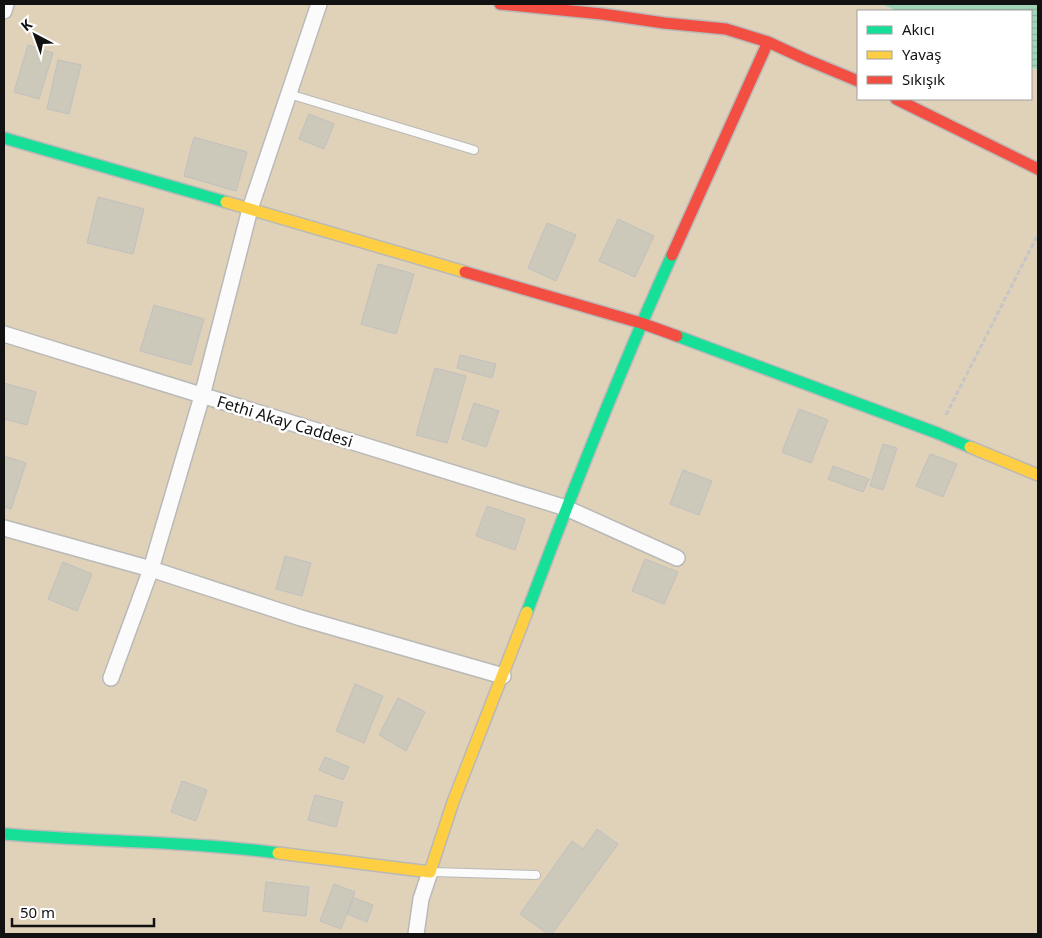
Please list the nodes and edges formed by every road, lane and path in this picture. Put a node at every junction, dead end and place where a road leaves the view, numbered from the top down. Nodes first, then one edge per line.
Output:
1 (6, 4) edge
2 (319, 4) edge
3 (500, 4) edge
4 (4, 11) edge
5 (768, 42) junction
6 (857, 81) edge
7 (289, 94) junction
8 (898, 100) edge
9 (4, 138) edge
10 (474, 150) dead end
11 (1038, 169) edge
12 (250, 209) junction
13 (1038, 234) edge
14 (641, 323) junction
15 (4, 334) edge
16 (202, 396) junction
17 (937, 433) junction
18 (1038, 475) edge
19 (566, 508) junction
20 (4, 528) edge
21 (677, 558) dead end
22 (151, 568) junction
23 (503, 676) junction
24 (111, 678) dead end
25 (4, 834) edge
26 (430, 872) junction
27 (536, 875) dead end
28 (416, 934) edge

1 - 4 street
2 - 7 street
3 - 5 street
5 - 6 street
5 - 14 street
7 - 10 lane
7 - 12 street
8 - 11 street
9 - 12 street
12 - 14 street
12 - 16 street
13 - 17 path
14 - 17 street
14 - 19 street
15 - 16 street, Fethi Akay Caddesi
16 - 19 street, Fethi Akay Caddesi
16 - 22 street
17 - 18 street
19 - 21 street, Fethi Akay Caddesi
19 - 23 street
20 - 22 street
22 - 23 street
22 - 24 street
23 - 26 street
25 - 26 street
26 - 27 lane
26 - 28 street

